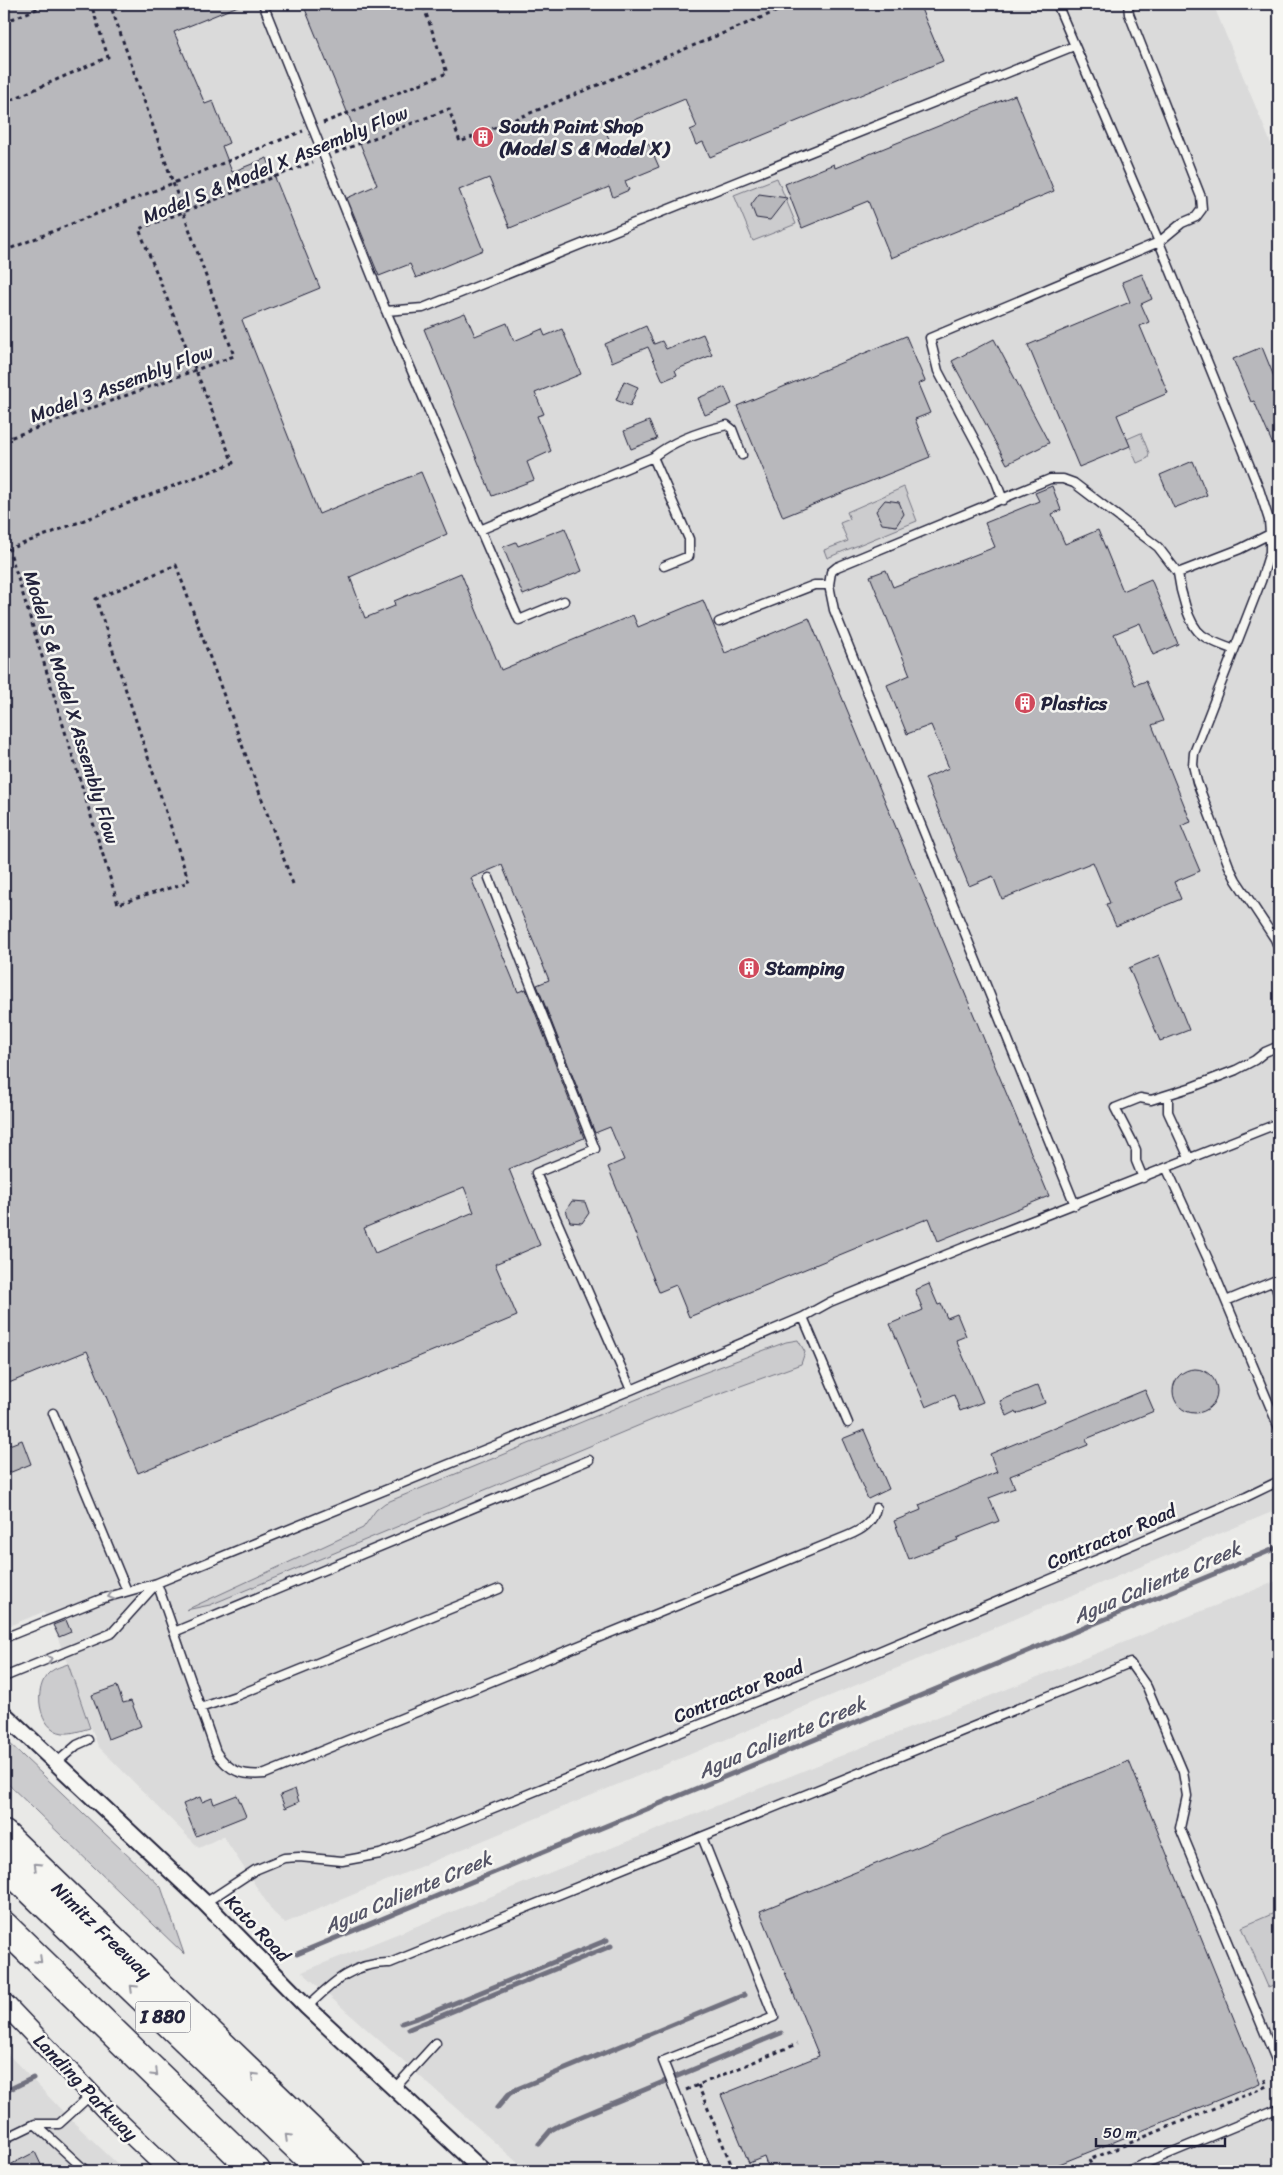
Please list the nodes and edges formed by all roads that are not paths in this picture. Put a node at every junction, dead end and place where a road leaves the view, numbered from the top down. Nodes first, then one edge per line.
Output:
1 (263, 4) edge
2 (1058, 4) edge
3 (1128, 4) edge
4 (1074, 46) junction
5 (1159, 242) junction
6 (386, 311) junction
7 (742, 455) dead end
8 (653, 457) junction
9 (1003, 500) junction
10 (480, 530) junction
11 (1270, 534) junction
12 (1279, 539) edge
13 (664, 566) dead end
14 (1178, 573) junction
15 (829, 585) junction
16 (564, 601) dead end
17 (718, 622) dead end
18 (1234, 650) junction
19 (489, 878) dead end
20 (1277, 938) edge
21 (1279, 949) edge
22 (1279, 1046) edge
23 (1168, 1096) junction
24 (1279, 1123) edge
25 (1190, 1160) junction
26 (1167, 1169) junction
27 (1143, 1178) junction
28 (1075, 1205) junction
29 (1279, 1297) edge
30 (1226, 1301) junction
31 (803, 1317) junction
32 (631, 1390) junction
33 (53, 1413) dead end
34 (848, 1423) dead end
35 (1279, 1428) edge
36 (589, 1460) dead end
37 (1279, 1481) edge
38 (876, 1508) dead end
39 (158, 1582) junction
40 (499, 1589) dead end
41 (127, 1591) junction
42 (174, 1632) junction
43 (4, 1638) edge
44 (4, 1677) edge
45 (200, 1708) junction
46 (4, 1714) edge
47 (88, 1740) dead end
48 (56, 1763) junction
49 (4, 1835) edge
50 (702, 1837) junction
51 (4, 1864) edge
52 (205, 1903) junction
53 (4, 1926) edge
54 (4, 2003) edge
55 (306, 2007) junction
56 (436, 2043) dead end
57 (1279, 2067) edge
58 (394, 2089) junction
59 (92, 2094) junction
60 (1279, 2108) edge
61 (35, 2124) junction
62 (4, 2139) edge
63 (86, 2171) edge
64 (170, 2171) edge
65 (256, 2171) edge
66 (323, 2171) edge
67 (352, 2171) edge
68 (482, 2171) edge
69 (707, 2171) edge
70 (1127, 2171) edge

1 - 6 lane
2 - 4 lane
3 - 5 lane
4 - 5 lane
4 - 6 lane
5 - 9 lane
5 - 11 lane
6 - 10 lane
7 - 8 lane
8 - 10 lane
8 - 13 lane
9 - 14 lane
9 - 15 lane
10 - 16 lane
11 - 12 lane
11 - 14 lane
11 - 18 lane
14 - 18 lane
15 - 17 lane
15 - 28 lane
18 - 20 lane
19 - 32 lane
20 - 21 lane
22 - 23 lane
23 - 25 lane
23 - 27 lane
24 - 25 lane
25 - 26 lane
26 - 27 lane
26 - 30 lane
27 - 28 lane
28 - 31 lane
29 - 30 lane
30 - 35 lane
31 - 32 lane
31 - 34 lane
32 - 39 lane
33 - 41 lane
36 - 42 lane
37 - 52 lane, Contractor Road
38 - 45 lane
39 - 41 lane
39 - 42 lane
44 -> 39 lane
40 - 45 lane
41 -> 43 lane
42 - 45 lane
46 - 48 street, Kato Road
47 - 48 lane
48 - 52 street, Kato Road
67 -> 49 highway, Nimitz Freeway / I 880
50 - 55 lane
50 - 57 lane
50 - 69 lane
66 -> 51 highway, I 880
52 - 55 street, Kato Road
53 -> 65 highway, I 880
54 - 59 street, Landing Parkway
55 - 58 street, Kato Road
56 - 58 lane
58 - 68 street, Kato Road
59 - 61 lane
59 - 64 street, Landing Parkway
60 - 70 lane
61 - 62 lane
61 - 63 lane

